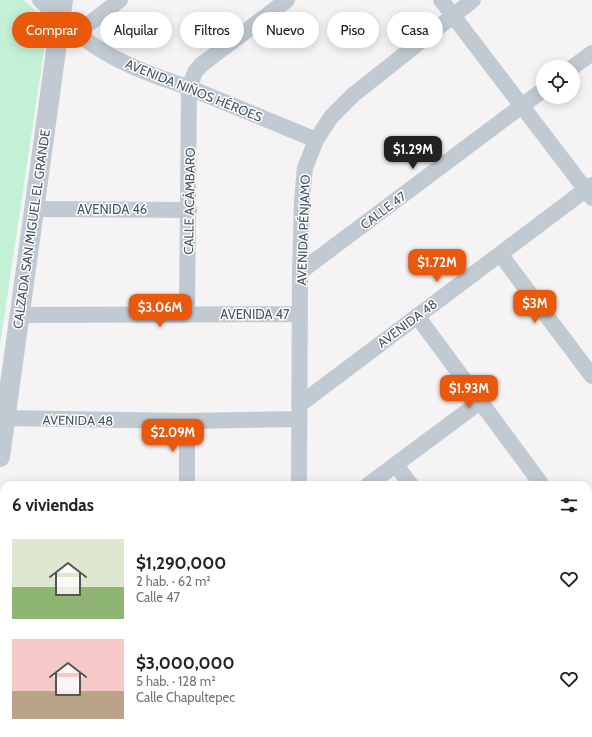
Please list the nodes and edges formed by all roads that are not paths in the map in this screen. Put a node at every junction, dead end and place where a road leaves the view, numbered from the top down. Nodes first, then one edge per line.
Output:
1 (40, 0) edge
2 (62, 0) edge
3 (120, 0) edge
4 (287, 0) edge
5 (442, 0) edge
6 (473, 0) edge
7 (53, 12) edge
8 (61, 12) edge
9 (453, 16) junction
10 (92, 21) edge
11 (92, 44) edge
12 (56, 48) edge
13 (592, 53) edge
14 (580, 62) edge
15 (189, 88) junction
16 (536, 95) edge
17 (522, 106) junction
18 (316, 140) junction
19 (590, 190) edge
20 (34, 209) junction
21 (189, 210) junction
22 (500, 254) junction
23 (300, 272) junction
24 (19, 314) junction
25 (187, 314) junction
26 (300, 314) junction
27 (417, 316) junction
28 (592, 376) edge
29 (481, 401) junction
30 (299, 412) junction
31 (3, 418) edge
32 (187, 421) junction
33 (0, 457) edge
34 (396, 465) junction
35 (186, 481) edge
36 (299, 481) edge
37 (374, 481) edge
38 (408, 481) edge
39 (539, 481) edge

1 - 7 street, AVENIDA NIÑOS HÉROES
2 - 8 street, CALZADA SAN MIGUEL EL GRANDE
3 - 10 street
4 - 15 street
5 - 9 street
6 - 9 street, AVENIDA PÉNJAMO
9 - 17 street
9 - 18 street, AVENIDA PÉNJAMO
11 - 15 street, AVENIDA NIÑOS HÉROES
12 - 20 street, CALZADA SAN MIGUEL EL GRANDE
13 - 14 street
15 - 18 street, AVENIDA NIÑOS HÉROES
15 - 21 street, CALLE ACÁMBARO
16 - 17 street, CALLE 47
17 - 19 street
17 - 23 street, CALLE 47
18 - 23 street, AVENIDA PÉNJAMO
19 - 22 street, AVENIDA 48
20 - 21 street, AVENIDA 46
20 - 24 street, CALZADA SAN MIGUEL EL GRANDE
21 - 25 street, CALLE ACÁMBARO
22 - 27 street, AVENIDA 48
22 - 28 street
23 - 26 street, AVENIDA PÉNJAMO
24 - 25 street, AVENIDA 47
24 - 31 street, CALZADA SAN MIGUEL EL GRANDE
25 - 26 street, AVENIDA 47
26 - 30 street, AVENIDA PÉNJAMO
27 - 29 street
27 - 30 street, AVENIDA 48
29 - 34 street
29 - 39 street
30 - 32 street, AVENIDA 48
30 - 36 street, AVENIDA PÉNJAMO
31 - 32 street, AVENIDA 48
31 - 33 street, CALZADA SAN MIGUEL EL GRANDE
32 - 35 street
34 - 37 street
34 - 38 street

